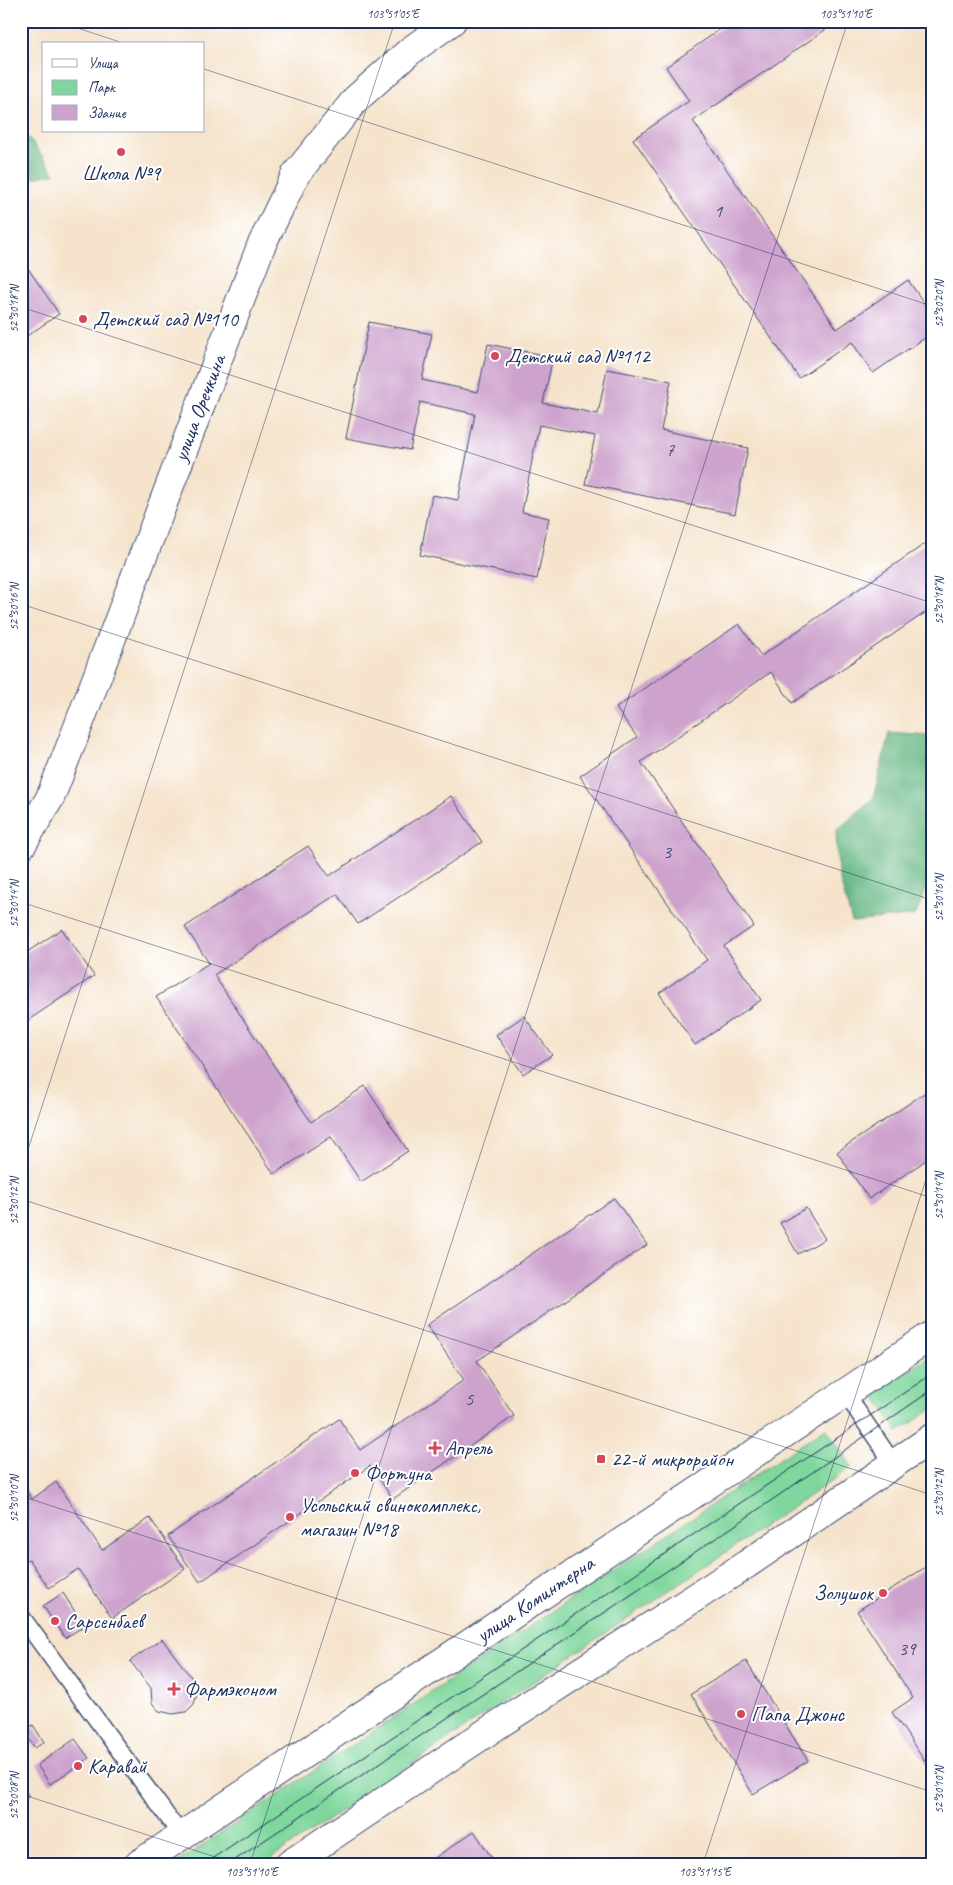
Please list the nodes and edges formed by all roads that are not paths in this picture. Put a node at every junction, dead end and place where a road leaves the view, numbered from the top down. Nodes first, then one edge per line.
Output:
1 (452, 21) edge
2 (21, 846) edge
3 (932, 1335) edge
4 (845, 1393) junction
5 (932, 1438) edge
6 (893, 1463) junction
7 (21, 1616) edge
8 (181, 1835) junction
9 (139, 1864) edge
10 (290, 1864) edge

1 - 2 street, улица Оречкина
3 - 4 street, улица Коминтерна
4 - 6 lane
4 - 8 street, улица Коминтерна
5 - 6 street
6 - 10 street
7 - 8 lane
8 - 9 street, улица Коминтерна

